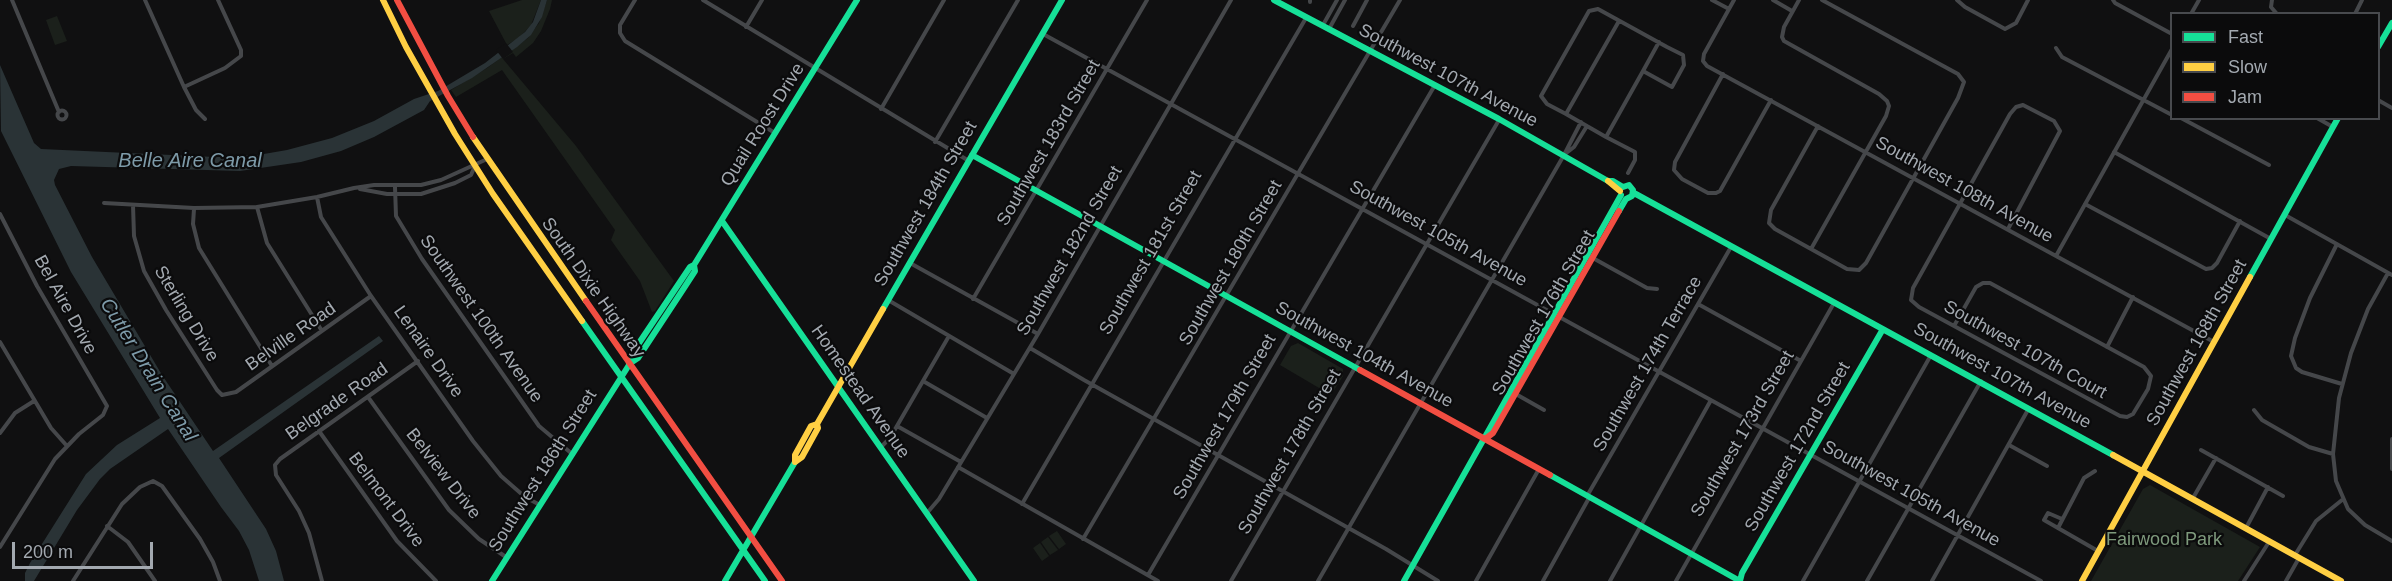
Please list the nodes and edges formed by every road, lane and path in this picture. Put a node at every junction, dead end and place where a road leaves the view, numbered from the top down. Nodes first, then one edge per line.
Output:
1 (12, 0) edge
2 (145, 0) edge
3 (218, 0) edge
4 (382, 0) edge
5 (397, 0) edge
6 (635, 0) edge
7 (703, 0) edge
8 (762, 0) edge
9 (847, 0) edge
10 (944, 0) edge
11 (1018, 0) edge
12 (1062, 0) edge
13 (1147, 0) edge
14 (1231, 0) edge
15 (1274, 0) edge
16 (1337, 0) edge
17 (1345, 0) edge
18 (1367, 0) edge
19 (1400, 0) edge
20 (1712, 0) edge
21 (1734, 0) edge
22 (1773, 0) edge
23 (1799, 0) edge
24 (1822, 0) edge
25 (1958, 0) edge
26 (2028, 0) edge
27 (2113, 0) edge
28 (856, 2) edge
29 (1729, 9) junction
30 (1792, 11) junction
31 (1306, 18) junction
32 (1619, 21) junction
33 (2392, 22) edge
34 (1353, 26) dead end
35 (746, 27) junction
36 (1325, 28) junction
37 (1042, 33) junction
38 (2170, 33) edge
39 (1659, 42) junction
40 (2380, 45) edge
41 (2055, 48) dead end
42 (1370, 52) junction
43 (2170, 52) edge
44 (1107, 68) junction
45 (815, 69) junction
46 (1643, 71) junction
47 (1723, 74) junction
48 (1435, 85) junction
49 (184, 87) junction
50 (1771, 100) junction
51 (2142, 101) junction
52 (1171, 104) junction
53 (882, 109) junction
54 (59, 112) dead end
55 (1566, 114) junction
56 (2170, 114) edge
57 (205, 119) dead end
58 (1499, 119) junction
59 (2185, 120) edge
60 (2320, 120) edge
61 (2337, 120) edge
62 (1581, 122) junction
63 (1587, 126) junction
64 (1818, 126) junction
65 (2333, 128) junction
66 (775, 134) junction
67 (1606, 136) junction
68 (1234, 138) junction
69 (935, 142) junction
70 (1866, 152) junction
71 (2114, 152) junction
72 (1564, 155) junction
73 (970, 158) junction
74 (486, 159) junction
75 (2269, 165) dead end
76 (475, 166) junction
77 (1628, 173) dead end
78 (1299, 174) junction
79 (1913, 177) junction
80 (395, 186) junction
81 (354, 188) junction
82 (1036, 191) junction
83 (1626, 194) junction
84 (395, 195) junction
85 (316, 197) junction
86 (104, 203) dead end
87 (1960, 203) junction
88 (2085, 204) junction
89 (133, 205) junction
90 (257, 207) junction
91 (194, 208) junction
92 (1362, 209) junction
93 (0, 214) edge
94 (2285, 214) junction
95 (722, 221) junction
96 (2240, 221) junction
97 (1100, 226) junction
98 (2008, 230) junction
99 (2271, 239) junction
100 (1427, 243) junction
101 (2337, 244) junction
102 (1732, 247) junction
103 (1811, 249) junction
104 (2056, 256) junction
105 (1590, 257) junction
106 (1163, 260) junction
107 (540, 262) junction
108 (909, 263) junction
109 (562, 270) junction
110 (2390, 274) edge
111 (549, 276) junction
112 (1492, 279) junction
113 (572, 283) junction
114 (1657, 288) dead end
115 (371, 296) junction
116 (1227, 296) junction
117 (2133, 297) junction
118 (974, 299) junction
119 (888, 300) junction
120 (1835, 302) junction
121 (1698, 304) junction
122 (1557, 315) junction
123 (1954, 326) junction
124 (1883, 329) junction
125 (322, 331) junction
126 (1291, 332) junction
127 (1038, 334) junction
128 (949, 336) junction
129 (0, 342) edge
130 (2214, 342) junction
131 (1029, 347) junction
132 (2107, 347) junction
133 (1932, 355) junction
134 (418, 361) junction
135 (1801, 361) junction
136 (628, 365) junction
137 (272, 366) junction
138 (1354, 368) junction
139 (1660, 370) junction
140 (1014, 374) junction
141 (621, 376) junction
142 (923, 381) junction
143 (1981, 381) junction
144 (1091, 383) junction
145 (2342, 384) junction
146 (838, 386) junction
147 (1513, 392) junction
148 (224, 396) joint
149 (368, 397) junction
150 (1711, 399) junction
151 (34, 401) junction
152 (1420, 404) junction
153 (2030, 408) junction
154 (2254, 410) dead end
155 (1544, 411) dead end
156 (987, 418) junction
157 (1155, 419) junction
158 (897, 426) junction
159 (1762, 428) junction
160 (319, 431) junction
161 (0, 433) edge
162 (1485, 439) junction
163 (2392, 439) edge
164 (2009, 445) junction
165 (67, 446) junction
166 (881, 447) junction
167 (2202, 450) dead end
168 (571, 453) junction
169 (1219, 454) junction
170 (2333, 454) junction
171 (1811, 455) junction
172 (2216, 458) junction
173 (959, 465) junction
174 (2047, 466) dead end
175 (2392, 468) edge
176 (1539, 469) junction
177 (703, 470) junction
178 (2095, 471) dead end
179 (2144, 471) junction
180 (692, 478) junction
181 (1860, 481) junction
182 (2268, 488) junction
183 (1284, 490) junction
184 (1589, 496) junction
185 (2283, 496) dead end
186 (2193, 498) junction
187 (2342, 500) junction
188 (1022, 504) junction
189 (540, 506) junction
190 (1909, 508) junction
191 (927, 513) junction
192 (2062, 519) junction
193 (1640, 525) junction
194 (107, 526) junction
195 (1349, 528) junction
196 (2058, 528) junction
197 (2246, 528) junction
198 (1958, 536) junction
199 (751, 537) junction
200 (1083, 539) junction
201 (2270, 541) junction
202 (2392, 542) edge
203 (0, 548) edge
204 (743, 550) junction
205 (2098, 551) junction
206 (1691, 553) junction
207 (2297, 556) junction
208 (506, 557) junction
209 (1413, 566) junction
210 (1148, 575) junction
211 (73, 581) edge
212 (155, 581) edge
213 (220, 581) edge
214 (322, 581) edge
215 (436, 581) edge
216 (492, 581) edge
217 (725, 581) edge
218 (765, 581) edge
219 (782, 581) edge
220 (974, 581) edge
221 (1158, 581) edge
222 (1231, 581) edge
223 (1318, 581) edge
224 (1404, 581) edge
225 (1438, 581) edge
226 (1476, 581) edge
227 (1543, 581) edge
228 (1610, 581) edge
229 (1676, 581) edge
230 (1740, 581) edge
231 (1803, 581) edge
232 (1867, 581) edge
233 (1932, 581) edge
234 (2041, 581) edge
235 (2082, 581) edge
236 (2244, 581) edge
237 (2286, 581) edge
238 (2341, 581) edge

1 - 54 street
2 - 49 street
3 - 49 street
4 - 76 main road, South Dixie Highway
5 - 74 main road, South Dixie Highway
6 - 66 street
7 - 35 street
8 - 35 street
9 - 28 street
10 - 53 street
11 - 69 street
12 - 37 main road, Southwest 184th Street
13 - 44 street, Southwest 183rd Street
14 - 52 street, Southwest 182nd Street
15 - 31 main road, Southwest 107th Avenue
16 - 36 street
17 - 36 street
18 - 34 street
19 - 42 street, Southwest 180th Street
20 - 29 street
21 - 29 street
22 - 30 street
23 - 30 street
24 - 79 street
25 - 26 street
27 - 38 street
28 - 45 main road, Quail Roost Drive
29 - 47 street, Southwest 108th Avenue
30 - 70 street
31 - 36 main road, Southwest 107th Avenue
31 - 68 street, Southwest 181st Street
32 - 39 street
32 - 55 street
32 - 55 street
33 - 40 main road
35 - 45 street
36 - 42 main road, Southwest 107th Avenue
37 - 44 street, Southwest 105th Avenue
37 - 73 main road, Southwest 184th Street
39 - 46 street
39 - 46 street
41 - 51 street
42 - 48 main road, Southwest 107th Avenue
42 - 78 street, Southwest 180th Street
43 - 51 street
44 - 52 street, Southwest 105th Avenue
44 - 82 street, Southwest 183rd Street
45 - 53 street
45 - 66 main road, Quail Roost Drive
46 - 67 street
47 - 50 street, Southwest 108th Avenue
47 - 50 street
48 - 58 main road, Southwest 107th Avenue
48 - 92 street, Southwest 179th Street
49 - 57 street
50 - 64 street, Southwest 108th Avenue
51 - 56 street
51 - 71 street
52 - 68 street, Southwest 105th Avenue
52 - 97 street, Southwest 182nd Street
53 - 69 street
55 - 62 street
58 - 72 main road, Southwest 107th Avenue
58 - 100 street, Southwest 178th Street
59 - 75 street
60 - 65 street
61 - 65 main road, Southwest 168th Street
62 - 63 street
62 - 72 street
63 - 67 street
63 - 72 street
64 - 70 street, Southwest 108th Avenue
64 - 103 street
65 - 94 main road, Southwest 168th Street
66 - 95 main road, Quail Roost Drive
67 - 77 street
68 - 78 street, Southwest 105th Avenue
68 - 106 street, Southwest 181st Street
69 - 73 street
70 - 79 street, Southwest 108th Avenue
70 - 103 street
71 - 88 street
71 - 96 street
72 - 83 main road, Southwest 107th Avenue
72 - 112 street
73 - 82 main road, Southwest 104th Avenue
73 - 108 main road, Southwest 184th Street
74 - 76 street
74 - 109 main road, South Dixie Highway
76 - 80 street
76 - 84 street
76 - 107 main road, South Dixie Highway
78 - 92 street, Southwest 105th Avenue
78 - 116 street, Southwest 180th Street
79 - 87 street, Southwest 108th Avenue
79 - 103 street
80 - 81 street
80 - 84 street, Southwest 100th Avenue
81 - 84 street
81 - 85 street
82 - 97 main road, Southwest 104th Avenue
82 - 118 street, Southwest 183rd Street
83 - 102 main road, Southwest 107th Avenue
83 - 105 main road, Southwest 176th Street
84 - 168 street, Southwest 100th Avenue
85 - 90 street
85 - 115 street, Lenaire Drive
86 - 89 street
87 - 98 street, Southwest 108th Avenue
87 - 98 street
87 - 123 street, Southwest 107th Court
88 - 96 street
88 - 104 street
89 - 91 street
89 - 148 street, Sterling Drive
90 - 91 street
90 - 125 street
91 - 137 street
92 - 100 street, Southwest 105th Avenue
92 - 126 street, Southwest 179th Street
93 - 165 street, Bel Aire Drive
94 - 99 main road, Southwest 168th Street
94 - 101 street
95 - 136 main road, Quail Roost Drive
95 - 146 main road, Homestead Avenue
96 - 99 street
97 - 106 main road, Southwest 104th Avenue
97 - 127 street, Southwest 182nd Street
98 - 104 street, Southwest 108th Avenue
99 - 130 main road, Southwest 168th Street
100 - 112 street, Southwest 105th Avenue
100 - 138 street, Southwest 178th Street
101 - 110 street
101 - 145 street
102 - 120 main road, Southwest 107th Avenue
102 - 121 street, Southwest 174th Terrace
104 - 117 street, Southwest 108th Avenue
105 - 114 street
105 - 122 main road, Southwest 176th Street
106 - 116 main road, Southwest 104th Avenue
106 - 144 street, Southwest 181st Street
107 - 109 main road
107 - 111 main road, South Dixie Highway
108 - 118 street
108 - 119 main road, Southwest 184th Street
109 - 113 main road, South Dixie Highway
110 - 145 street
111 - 113 main road
111 - 141 main road, South Dixie Highway
112 - 122 street, Southwest 105th Avenue
112 - 152 street
113 - 136 main road, South Dixie Highway
115 - 125 street, Belville Road
115 - 134 street, Lenaire Drive
116 - 126 main road, Southwest 104th Avenue
116 - 157 street, Southwest 180th Street
117 - 130 street, Southwest 108th Avenue
117 - 132 street
118 - 127 street
119 - 128 street
119 - 146 main road, Southwest 184th Street
120 - 124 main road, Southwest 107th Avenue
120 - 135 street, Southwest 173rd Street
121 - 135 street
121 - 139 street, Southwest 174th Terrace
122 - 139 street, Southwest 105th Avenue
122 - 147 main road, Southwest 176th Street
123 - 132 street
123 - 132 street, Southwest 107th Court
124 - 133 main road, Southwest 107th Avenue
124 - 171 main road, Southwest 172nd Street
125 - 137 street, Belville Road
126 - 138 main road, Southwest 104th Avenue
126 - 169 street, Southwest 179th Street
127 - 131 street, Southwest 182nd Street
128 - 140 street
128 - 142 street
129 - 151 street
130 - 179 main road, Southwest 168th Street
131 - 140 street, Southwest 182nd Street
131 - 144 street
133 - 143 main road, Southwest 107th Avenue
133 - 181 street
134 - 149 street, Belgrade Road
134 - 189 street, Lenaire Drive
135 - 159 street, Southwest 173rd Street
136 - 141 main road, Quail Roost Drive
136 - 177 main road, South Dixie Highway
137 - 148 street, Belville Road
138 - 152 main road, Southwest 104th Avenue
138 - 183 street, Southwest 178th Street
139 - 150 street, Southwest 105th Avenue
139 - 184 street, Southwest 174th Terrace
140 - 156 street, Southwest 182nd Street
141 - 168 main road, Southwest 186th Street
141 - 180 main road, South Dixie Highway
142 - 156 street
142 - 158 street
143 - 153 main road, Southwest 107th Avenue
143 - 190 street
144 - 157 street
144 - 188 street, Southwest 181st Street
145 - 170 street
146 - 166 main road, Homestead Avenue
146 - 199 main road, Southwest 184th Street
147 - 155 street
147 - 162 main road, Southwest 176th Street
149 - 160 street, Belgrade Road
149 - 208 street, Belview Drive
150 - 159 street, Southwest 105th Avenue
150 - 193 street
151 - 161 street
151 - 165 street
152 - 162 main road, Southwest 104th Avenue
152 - 195 street
153 - 164 street
153 - 179 main road, Southwest 107th Avenue
154 - 170 street
156 - 173 street, Southwest 182nd Street
157 - 169 street
157 - 200 street, Southwest 180th Street
158 - 166 street
158 - 173 street
159 - 171 street, Southwest 105th Avenue
159 - 206 street, Southwest 173rd Street
160 - 214 street, Belgrade Road
160 - 215 street, Belmont Drive
162 - 176 main road, Southwest 104th Avenue
162 - 209 main road, Southwest 176th Street
163 - 175 street
164 - 174 street
164 - 198 street
165 - 203 street
166 - 191 main road, Homestead Avenue
167 - 172 street
168 - 189 main road, Southwest 186th Street
169 - 183 street
169 - 210 street, Southwest 179th Street
170 - 187 street
171 - 181 street, Southwest 105th Avenue
171 - 230 main road, Southwest 172nd Street
172 - 182 street
172 - 186 street
173 - 188 street
173 - 191 street, Southwest 182nd Street
176 - 184 main road, Southwest 104th Avenue
176 - 226 street
177 - 180 main road
177 - 199 main road, South Dixie Highway
178 - 192 street
179 - 186 main road, Southwest 107th Avenue
179 - 205 main road, Southwest 168th Street
180 - 204 main road, South Dixie Highway
181 - 190 street, Southwest 105th Avenue
181 - 231 street
182 - 185 street
182 - 197 street
183 - 195 street
183 - 222 street, Southwest 178th Street
184 - 193 main road, Southwest 104th Avenue
184 - 227 street, Southwest 174th Terrace
186 - 197 main road, Southwest 107th Avenue
187 - 202 street
187 - 207 street
188 - 200 street
189 - 208 main road, Southwest 186th Street
190 - 198 street, Southwest 105th Avenue
190 - 232 street
191 - 220 main road, Homestead Avenue
192 - 196 street
192 - 196 street
193 - 206 main road, Southwest 104th Avenue
193 - 228 street
194 - 211 street
194 - 212 street
194 - 213 street
195 - 209 street
195 - 223 street
196 - 205 street
197 - 201 main road, Southwest 107th Avenue
198 - 233 street
198 - 234 street, Southwest 105th Avenue
199 - 204 main road, Southwest 184th Street
199 - 219 main road, South Dixie Highway
200 - 210 street
201 - 207 main road, Southwest 107th Avenue
201 - 236 street
204 - 217 main road, Southwest 184th Street
204 - 218 main road, South Dixie Highway
205 - 235 main road, Southwest 168th Street
206 - 229 street, Southwest 173rd Street
206 - 230 main road, Southwest 104th Avenue
207 - 237 street
207 - 238 main road, Southwest 107th Avenue
208 - 216 main road, Southwest 186th Street
209 - 224 main road, Southwest 176th Street
209 - 225 street
210 - 221 street

